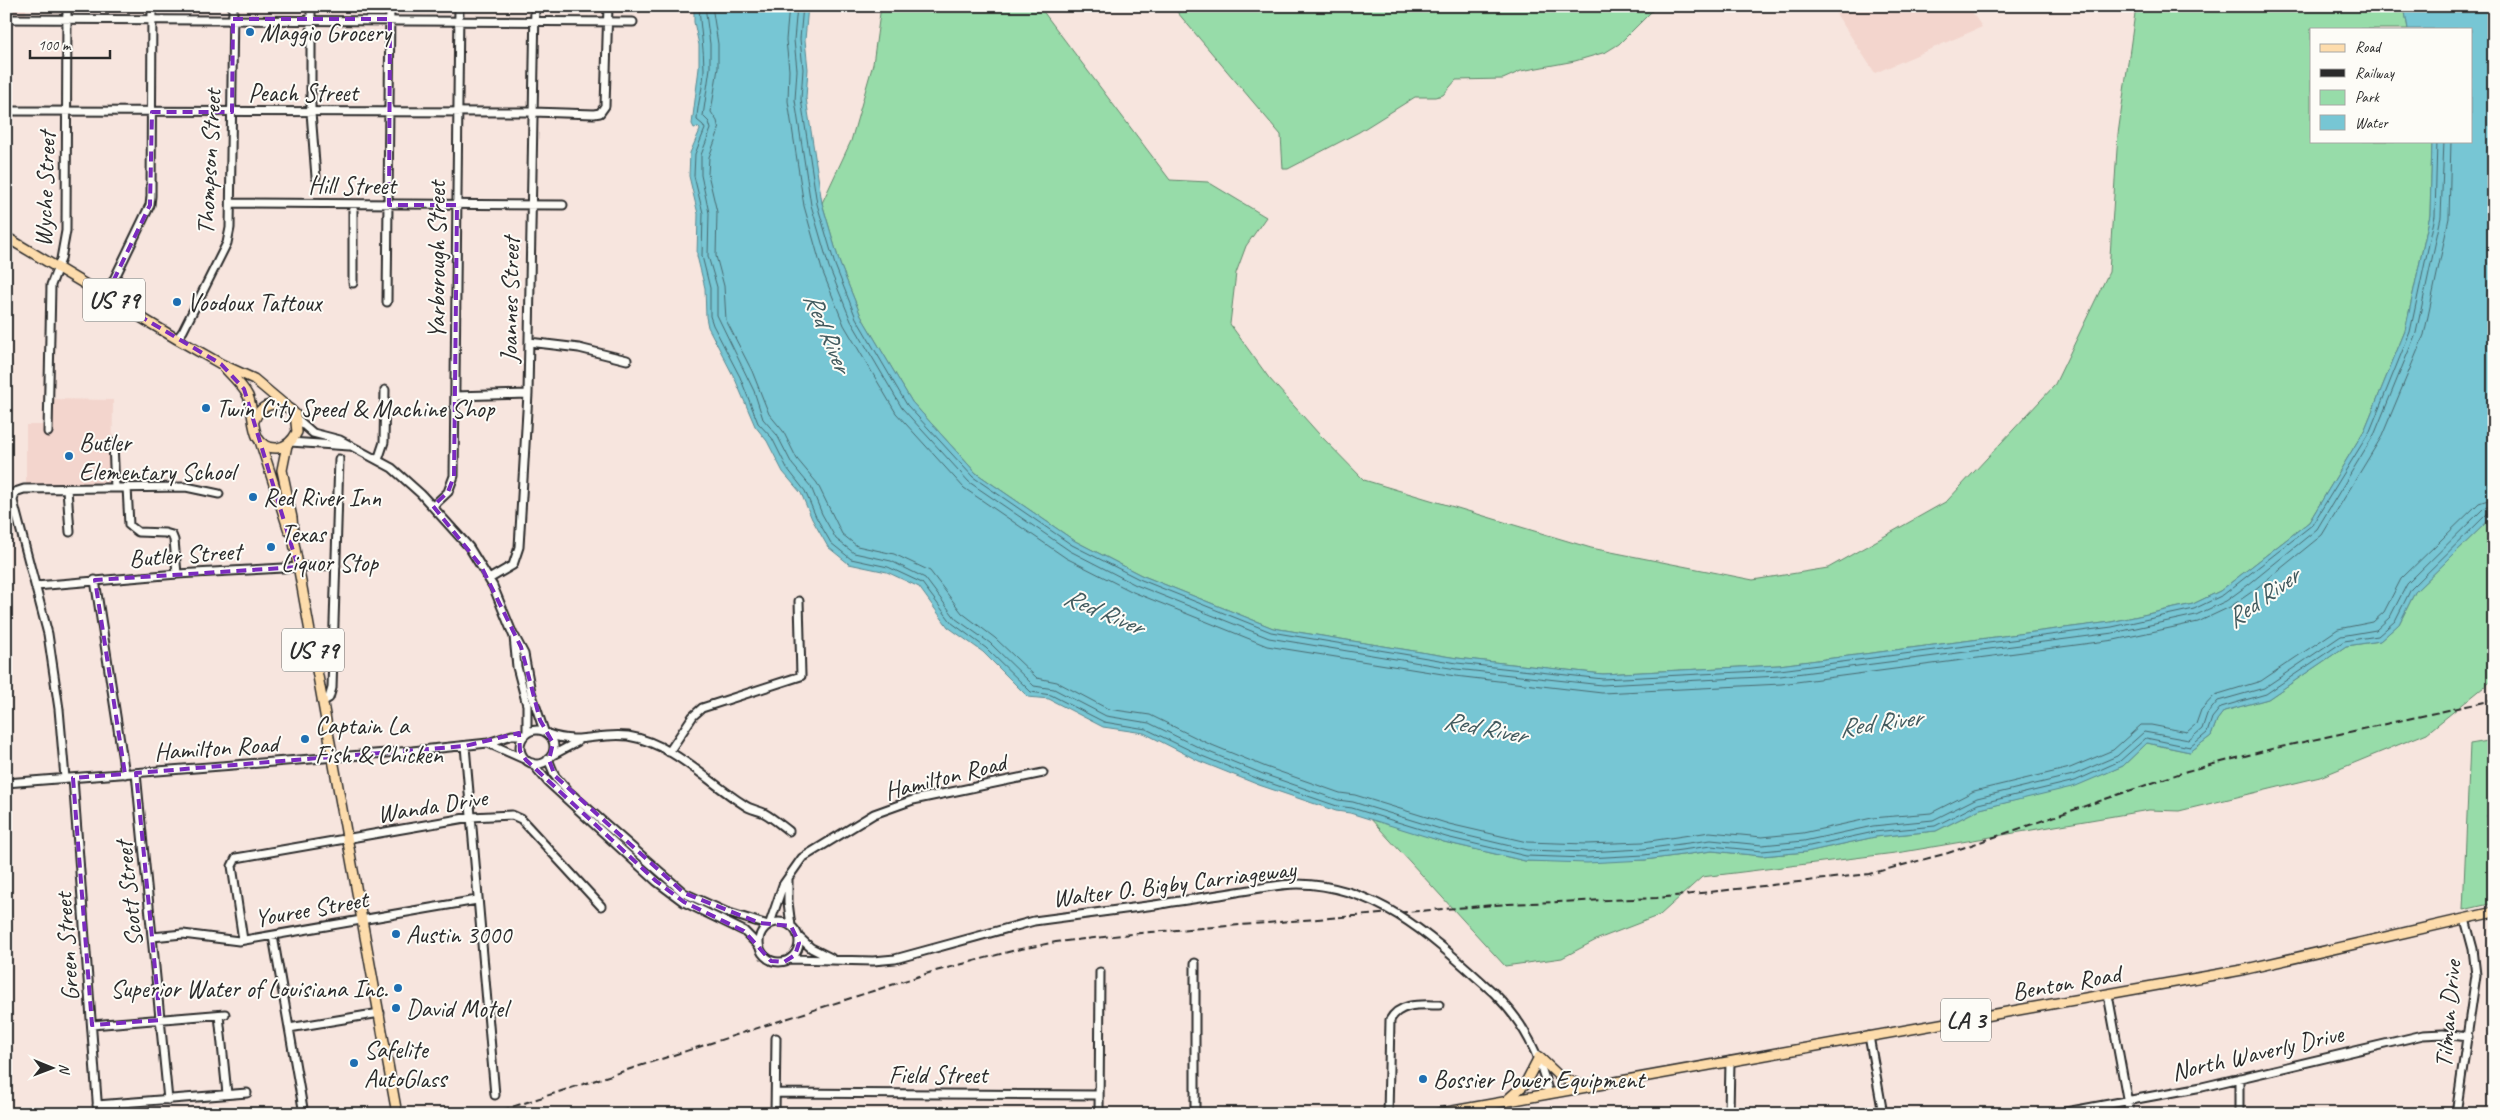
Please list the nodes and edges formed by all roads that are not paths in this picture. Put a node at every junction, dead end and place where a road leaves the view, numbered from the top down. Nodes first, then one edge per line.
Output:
1 (67, 6) edge
2 (152, 6) edge
3 (232, 6) edge
4 (311, 6) edge
5 (390, 6) edge
6 (460, 6) edge
7 (535, 6) edge
8 (608, 6) edge
9 (6, 19) edge
10 (67, 19) junction
11 (152, 19) junction
12 (233, 19) junction
13 (311, 19) junction
14 (390, 19) junction
15 (459, 20) junction
16 (534, 20) junction
17 (607, 21) junction
18 (633, 22) dead end
19 (6, 111) edge
20 (67, 111) junction
21 (152, 112) junction
22 (232, 112) junction
23 (311, 112) junction
24 (389, 112) junction
25 (532, 112) junction
26 (458, 113) junction
27 (316, 177) dead end
28 (231, 203) junction
29 (531, 204) junction
30 (352, 205) junction
31 (389, 205) junction
32 (457, 205) junction
33 (563, 205) dead end
34 (6, 237) edge
35 (58, 268) junction
36 (353, 283) dead end
37 (106, 296) junction
38 (387, 302) dead end
39 (177, 339) junction
40 (529, 342) junction
41 (627, 360) dead end
42 (221, 364) junction
43 (385, 390) dead end
44 (528, 394) junction
45 (455, 396) junction
46 (286, 406) junction
47 (297, 419) junction
48 (254, 421) junction
49 (48, 432) dead end
50 (260, 442) junction
51 (113, 443) dead end
52 (288, 443) junction
53 (349, 446) junction
54 (339, 459) dead end
55 (378, 460) junction
56 (127, 487) junction
57 (115, 488) junction
58 (67, 489) junction
59 (219, 494) dead end
60 (433, 506) junction
61 (70, 532) dead end
62 (294, 543) junction
63 (336, 565) junction
64 (298, 567) junction
65 (177, 574) junction
66 (489, 579) junction
67 (95, 580) junction
68 (36, 586) junction
69 (799, 601) dead end
70 (514, 637) junction
71 (322, 702) junction
72 (546, 733) junction
73 (526, 734) junction
74 (579, 741) junction
75 (488, 743) junction
76 (465, 746) junction
77 (669, 752) junction
78 (332, 757) junction
79 (549, 758) junction
80 (529, 762) junction
81 (136, 773) junction
82 (1043, 773) dead end
83 (125, 774) junction
84 (69, 778) junction
85 (6, 783) edge
86 (470, 817) junction
87 (789, 831) dead end
88 (348, 839) junction
89 (788, 878) junction
90 (477, 900) junction
91 (601, 906) dead end
92 (2494, 912) edge
93 (362, 919) junction
94 (2465, 919) junction
95 (769, 924) junction
96 (791, 926) junction
97 (273, 936) junction
98 (798, 936) junction
99 (152, 937) junction
100 (243, 940) junction
101 (759, 946) junction
102 (790, 959) junction
103 (834, 959) junction
104 (1195, 963) dead end
105 (1100, 972) dead end
106 (2108, 994) junction
107 (1439, 1005) dead end
108 (380, 1013) junction
109 (160, 1020) junction
110 (92, 1025) junction
111 (289, 1028) junction
112 (1869, 1036) junction
113 (776, 1038) dead end
114 (2468, 1038) junction
115 (1539, 1057) junction
116 (1730, 1061) junction
117 (2239, 1078) junction
118 (1586, 1087) junction
119 (247, 1092) dead end
120 (776, 1093) junction
121 (227, 1094) junction
122 (1550, 1094) junction
123 (495, 1095) dead end
124 (1099, 1095) junction
125 (168, 1100) junction
126 (2127, 1101) junction
127 (1505, 1102) junction
128 (98, 1109) edge
129 (304, 1114) edge
130 (397, 1114) edge
131 (775, 1114) edge
132 (1099, 1114) edge
133 (1195, 1114) edge
134 (1388, 1114) edge
135 (1436, 1114) edge
136 (1730, 1114) edge
137 (1883, 1114) edge
138 (2055, 1114) edge
139 (2130, 1114) edge
140 (2239, 1114) edge
141 (2456, 1114) edge

1 - 10 street, Wyche Street
2 - 11 street
3 - 12 street, Thompson Street
4 - 13 street
5 - 14 street
6 - 15 street, Yarborough Street
7 - 16 street, Joannes Street
8 - 17 street
9 - 10 street
10 - 11 street
10 - 20 street, Wyche Street
11 - 12 street
11 - 21 street
12 - 13 street
12 - 22 street, Thompson Street
13 - 14 street
13 - 23 street
14 - 15 street
14 - 24 street
15 - 16 street
15 - 26 street, Yarborough Street
16 - 17 street
16 - 25 street, Joannes Street
17 - 18 street
17 - 25 street, Peach Street
19 - 20 street, Peach Street
20 - 21 street, Peach Street
20 - 35 street, Wyche Street
21 - 22 street, Peach Street
21 - 37 street
22 - 23 street, Peach Street
22 - 28 street, Thompson Street
23 - 24 street, Peach Street
23 - 27 street
24 - 26 street, Peach Street
24 - 31 street
25 - 26 street, Peach Street
25 - 29 street, Joannes Street
26 - 32 street, Yarborough Street
28 - 30 street, Hill Street
28 - 39 street, Thompson Street
29 - 32 street, Hill Street
29 - 33 street, Hill Street
29 - 40 street, Joannes Street
30 - 31 street, Hill Street
30 - 36 street
31 - 32 street, Hill Street
31 - 38 street
32 - 45 street, Yarborough Street
34 - 35 main road, US 79
35 - 37 main road, US 79
35 - 49 street, Wyche Street
37 - 39 main road, US 79
39 - 42 main road, US 79
40 - 41 street
40 - 44 street, Joannes Street
42 - 46 main road, US 79
42 - 48 main road, US 79
43 - 55 street
44 - 45 street
44 - 66 street, Joannes Street
45 - 60 street, Yarborough Street
46 - 47 main road, US 79
46 - 48 main road
47 - 52 main road, US 79
47 - 53 street
48 - 50 main road, US 79
50 - 52 main road
50 - 62 main road, US 79
51 - 57 street
52 - 53 street
52 - 62 main road, US 79
53 - 55 street
54 - 63 street
55 - 60 street
56 - 57 street
56 - 59 street
56 - 65 street
57 - 58 street
58 - 61 street
58 - 68 street, Green Street
60 - 66 street
62 - 64 main road, US 79
63 - 64 street, Butler Street
63 - 71 street
64 - 65 street, Butler Street
64 - 71 main road, US 79
65 - 67 street, Butler Street
66 - 70 street
67 - 68 street, Butler Street
67 - 83 street
68 - 84 street, Green Street
69 - 77 street
70 - 72 street
70 - 73 street
71 - 78 main road, US 79
72 - 73 street
72 - 74 street
72 - 79 street
73 - 75 street, Hamilton Road
73 - 80 street
74 - 77 street
74 - 79 street
75 - 76 street, Hamilton Road
75 - 80 street
76 - 78 street, Hamilton Road
76 - 86 street
77 - 87 street
78 - 81 street, Hamilton Road
78 - 88 main road, US 79
79 - 80 street
79 - 95 street
80 - 101 street
81 - 83 street, Hamilton Road
81 - 99 street, Scott Street
82 - 89 street, Hamilton Road
83 - 84 street, Hamilton Road
84 - 85 street, Hamilton Road
84 - 110 street, Green Street
86 - 88 street, Wanda Drive
86 - 90 street
86 - 91 street, Wanda Drive
88 - 93 main road, US 79
88 - 100 street, Wanda Drive
89 - 95 street, Hamilton Road
89 - 96 street
90 - 93 street, Youree Street
90 - 123 street
92 - 94 main road, Benton Road / LA 3
93 - 97 street, Youree Street
93 - 108 main road, US 79
94 - 106 main road, Benton Road / LA 3
94 - 114 street, Tilman Drive
95 - 96 street
95 - 101 street
96 - 98 street
97 - 100 street, Youree Street
97 - 111 street
98 - 102 street
98 - 103 street, Walter O. Bigby Carriageway
99 - 100 street, Youree Street
99 - 109 street, Scott Street
101 - 102 street
102 - 103 street, Walter O. Bigby Carriageway
103 - 115 street, Walter O. Bigby Carriageway, bridge
104 - 133 street
105 - 124 street
106 - 112 main road, Benton Road / LA 3
106 - 126 street
107 - 134 street
108 - 111 street
108 - 130 main road, US 79
109 - 110 street
109 - 121 street
109 - 125 street, Scott Street
110 - 128 street, Green Street
111 - 129 street
112 - 116 main road, Benton Road / LA 3
112 - 137 street
113 - 120 street
114 - 117 street, North Waverly Drive
114 - 141 street, Tilman Drive
115 - 118 main road
115 - 122 street, Walter O. Bigby Carriageway
115 - 127 main road
116 - 118 main road, Benton Road / LA 3
116 - 136 street
117 - 126 street, North Waverly Drive
117 - 140 street
118 - 122 main road, Benton Road / LA 3
119 - 121 street
120 - 124 street, Field Street
120 - 131 street
121 - 125 street
122 - 127 main road, Benton Road / LA 3
124 - 132 street
125 - 128 street
126 - 138 street, North Waverly Drive
126 - 139 street
127 - 135 main road, Benton Road / LA 3

